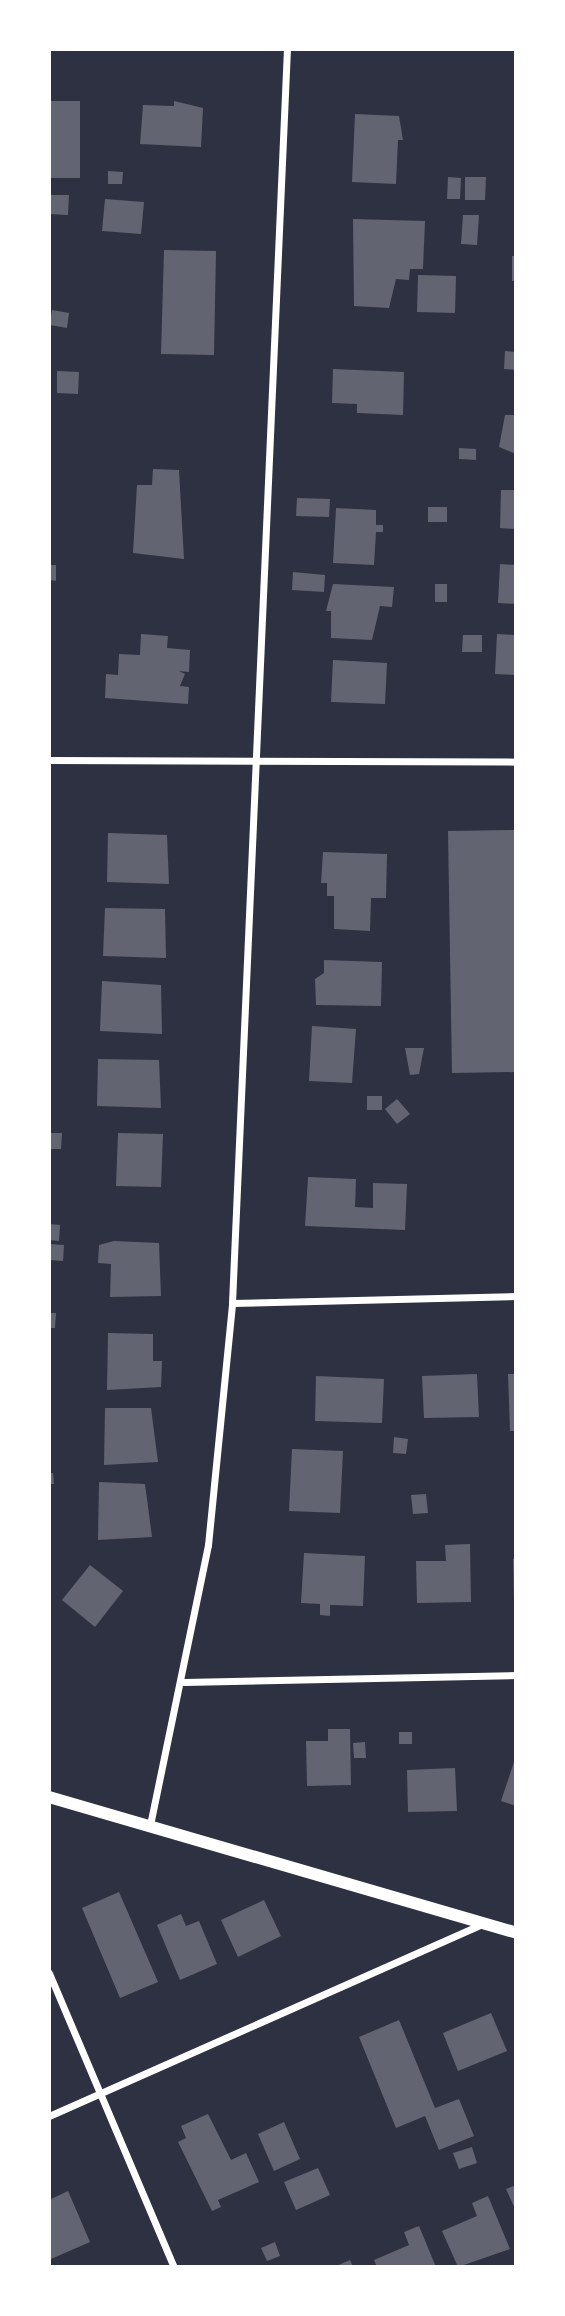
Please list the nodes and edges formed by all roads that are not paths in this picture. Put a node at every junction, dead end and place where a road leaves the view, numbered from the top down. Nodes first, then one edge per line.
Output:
1 (287, 49) edge
2 (49, 760) edge
3 (516, 762) edge
4 (252, 765) junction
5 (516, 1296) edge
6 (232, 1303) junction
7 (516, 1675) edge
8 (184, 1682) junction
9 (49, 1797) edge
10 (150, 1825) junction
11 (484, 1924) junction
12 (516, 1933) edge
13 (49, 1973) edge
14 (102, 2093) junction
15 (49, 2116) edge
16 (174, 2267) edge

1 - 4 street
2 - 4 street
3 - 4 street
4 - 6 street
5 - 6 street
6 - 8 street
7 - 8 street
8 - 10 street
9 - 10 street
10 - 11 street
11 - 12 street
11 - 14 street
13 - 14 street
14 - 15 street
14 - 16 street

